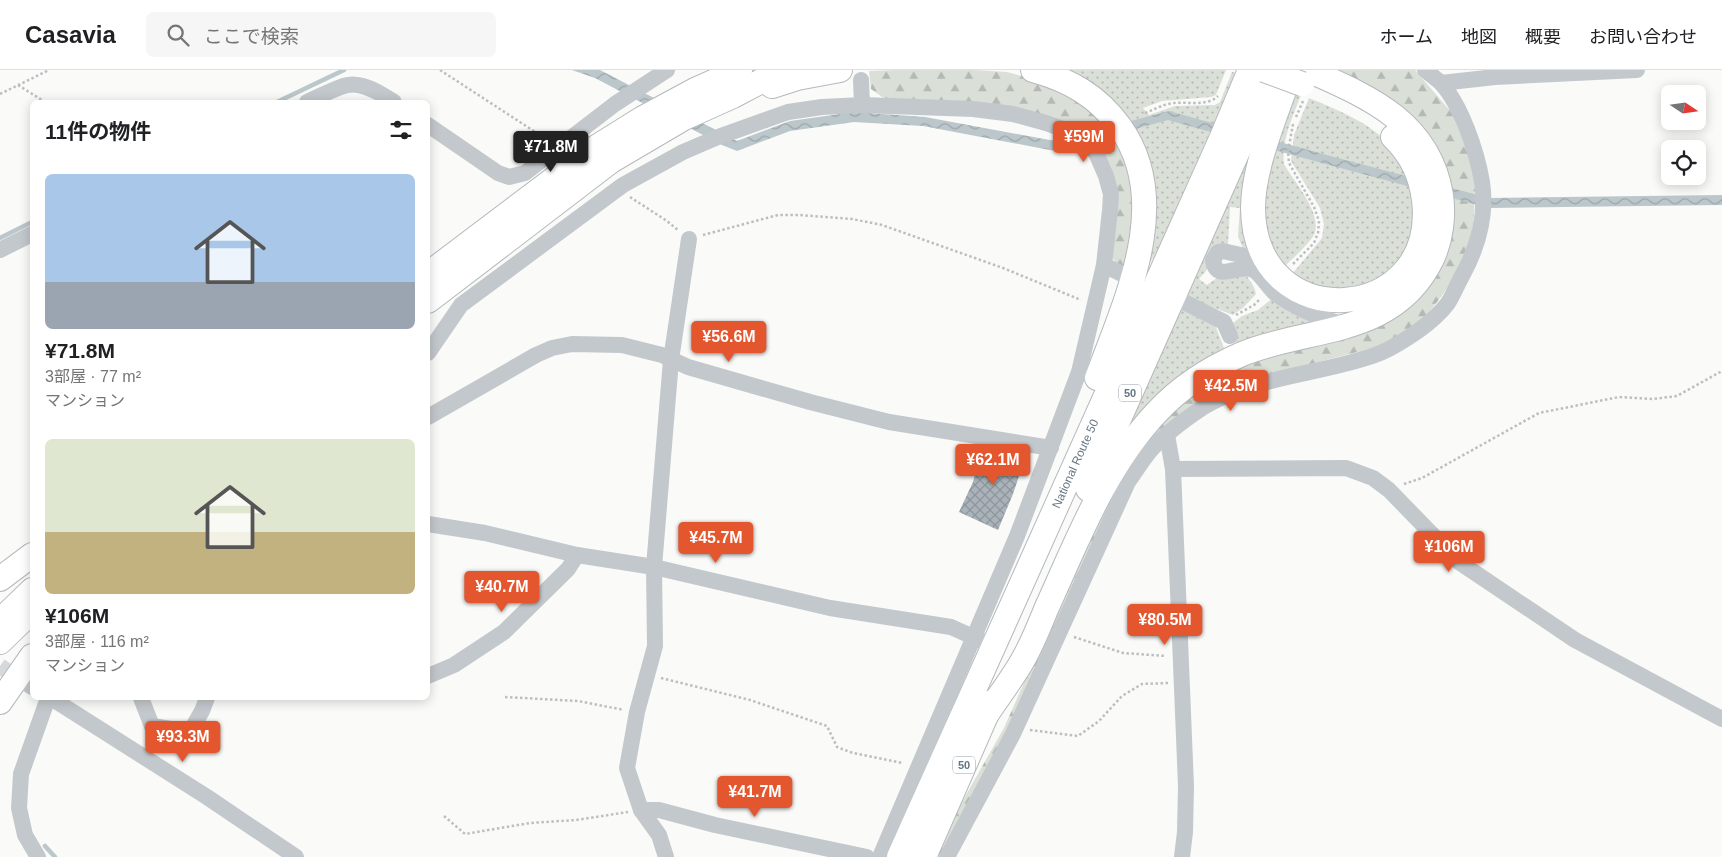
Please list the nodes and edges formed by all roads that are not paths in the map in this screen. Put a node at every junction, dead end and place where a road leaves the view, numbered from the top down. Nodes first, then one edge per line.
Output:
1 (667, 70) edge
2 (740, 70) edge
3 (788, 70) edge
4 (1033, 70) edge
5 (1250, 70) edge
6 (1264, 70) edge
7 (1274, 70) edge
8 (1426, 70) edge
9 (1637, 70) edge
10 (850, 75) edge
11 (1301, 80) edge
12 (1441, 83) junction
13 (733, 96) junction
14 (311, 100) edge
15 (391, 100) edge
16 (862, 105) junction
17 (430, 126) edge
18 (30, 235) edge
19 (689, 239) road end
20 (0, 250) edge
21 (1278, 265) junction
22 (1104, 266) junction
23 (430, 272) edge
24 (1124, 275) dead end
25 (430, 299) edge
26 (1186, 303) dead end
27 (1347, 326) junction
28 (1227, 329) tunnel mouth
29 (430, 350) edge
30 (671, 360) junction
31 (430, 416) edge
32 (1167, 435) junction
33 (1051, 448) junction
34 (1173, 469) junction
35 (1049, 522) junction
36 (430, 524) edge
37 (577, 555) junction
38 (30, 556) edge
39 (654, 567) junction
40 (0, 579) edge
41 (30, 592) edge
42 (30, 613) edge
43 (0, 621) edge
44 (0, 642) edge
45 (984, 642) junction
46 (30, 659) edge
47 (430, 675) edge
48 (49, 700) edge
49 (53, 700) edge
50 (142, 700) edge
51 (206, 700) edge
52 (0, 702) edge
53 (985, 716) junction
54 (1722, 719) edge
55 (642, 810) junction
56 (38, 857) edge
57 (296, 857) edge
58 (666, 857) edge
59 (867, 857) edge
60 (880, 857) edge
61 (899, 857) edge
62 (924, 857) edge
63 (946, 857) edge
64 (1182, 857) edge

1 - 17 street
2 - 23 highway
3 - 13 highway
4 - 35 highway
5 - 35 highway, National Route 50 / 50
6 - 11 highway, bridge
7 - 53 highway, National Route 50 / 50
8 - 12 street
9 - 12 street
10 - 13 highway
10 - 16 street
11 - 21 highway
11 - 21 highway
11 - 27 highway
12 - 32 street
13 - 25 highway
14 - 15 street
16 - 22 street
16 - 29 street
18 - 20 street
19 - 30 street
21 - 27 street
22 - 24 street
22 - 33 street
26 - 28 street
27 - 53 highway
30 - 31 street
30 - 33 street
30 - 39 street
32 - 34 street
32 - 63 street
33 - 45 street
34 - 54 street
34 - 64 street
35 - 45 highway, National Route 50 / 50
36 - 37 street
37 - 39 street
37 - 47 street
38 - 40 highway
39 - 45 street
39 - 55 street
41 - 43 highway
42 - 44 highway
45 - 60 street
45 - 61 highway, National Route 50 / 50
46 - 52 highway
48 - 56 street
49 - 57 street
50 - 51 street
53 - 62 highway, National Route 50 / 50
55 - 58 street
55 - 59 street

